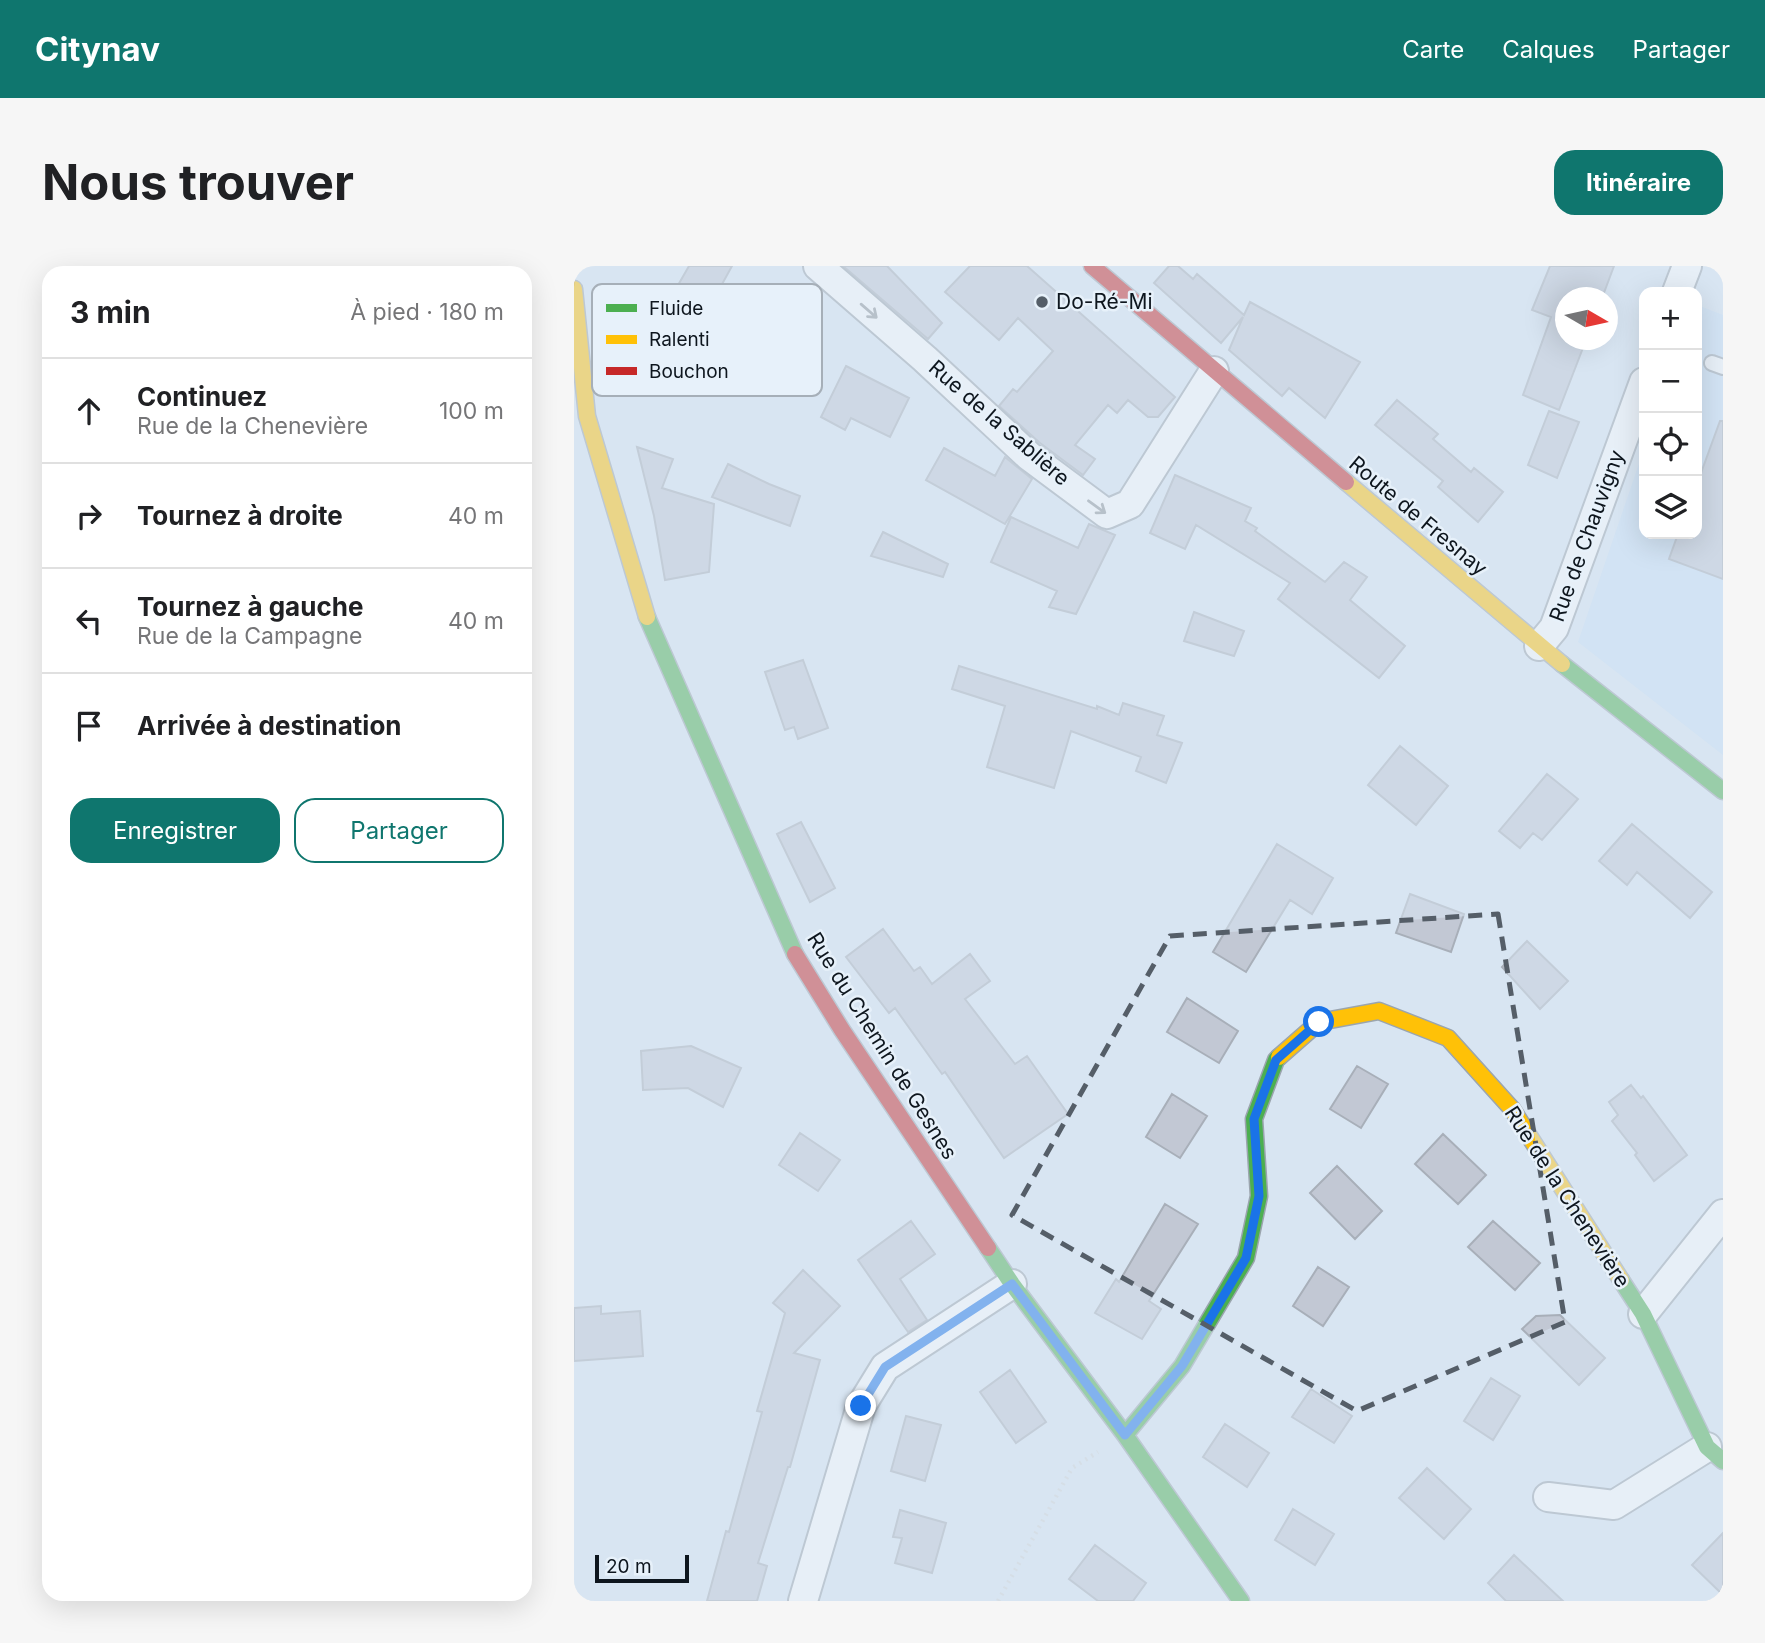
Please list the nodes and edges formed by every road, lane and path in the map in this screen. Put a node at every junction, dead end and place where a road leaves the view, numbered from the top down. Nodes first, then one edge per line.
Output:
1 (818, 266) edge
2 (1092, 266) edge
3 (1687, 266) edge
4 (1679, 287) edge
5 (574, 289) edge
6 (1214, 371) junction
7 (1639, 396) edge
8 (1539, 646) junction
9 (1723, 791) edge
10 (1723, 1214) edge
11 (1012, 1284) junction
12 (1643, 1314) junction
13 (1125, 1435) junction
14 (1715, 1454) edge
15 (1548, 1497) dead end
16 (803, 1601) edge
17 (998, 1601) edge
18 (1241, 1601) edge

1 -> 6 street, Rue de la Sablière
2 - 6 street, Route de Fresnay
3 - 4 street
5 - 11 street, Rue du Chemin de Gesnes
6 - 8 street, Route de Fresnay
7 - 8 street, Rue de Chauvigny
8 - 9 street, Route de Fresnay
10 - 12 street, Rue de la Chenevière
11 - 13 street, Rue du Chemin de Gesnes
11 - 16 street
12 - 13 street, Rue de la Chenevière
12 - 14 street, Rue de la Chenevière
13 - 17 path
13 - 18 street, Rue du Chemin de Gesnes
14 - 15 street, Rue de la Chenevière

